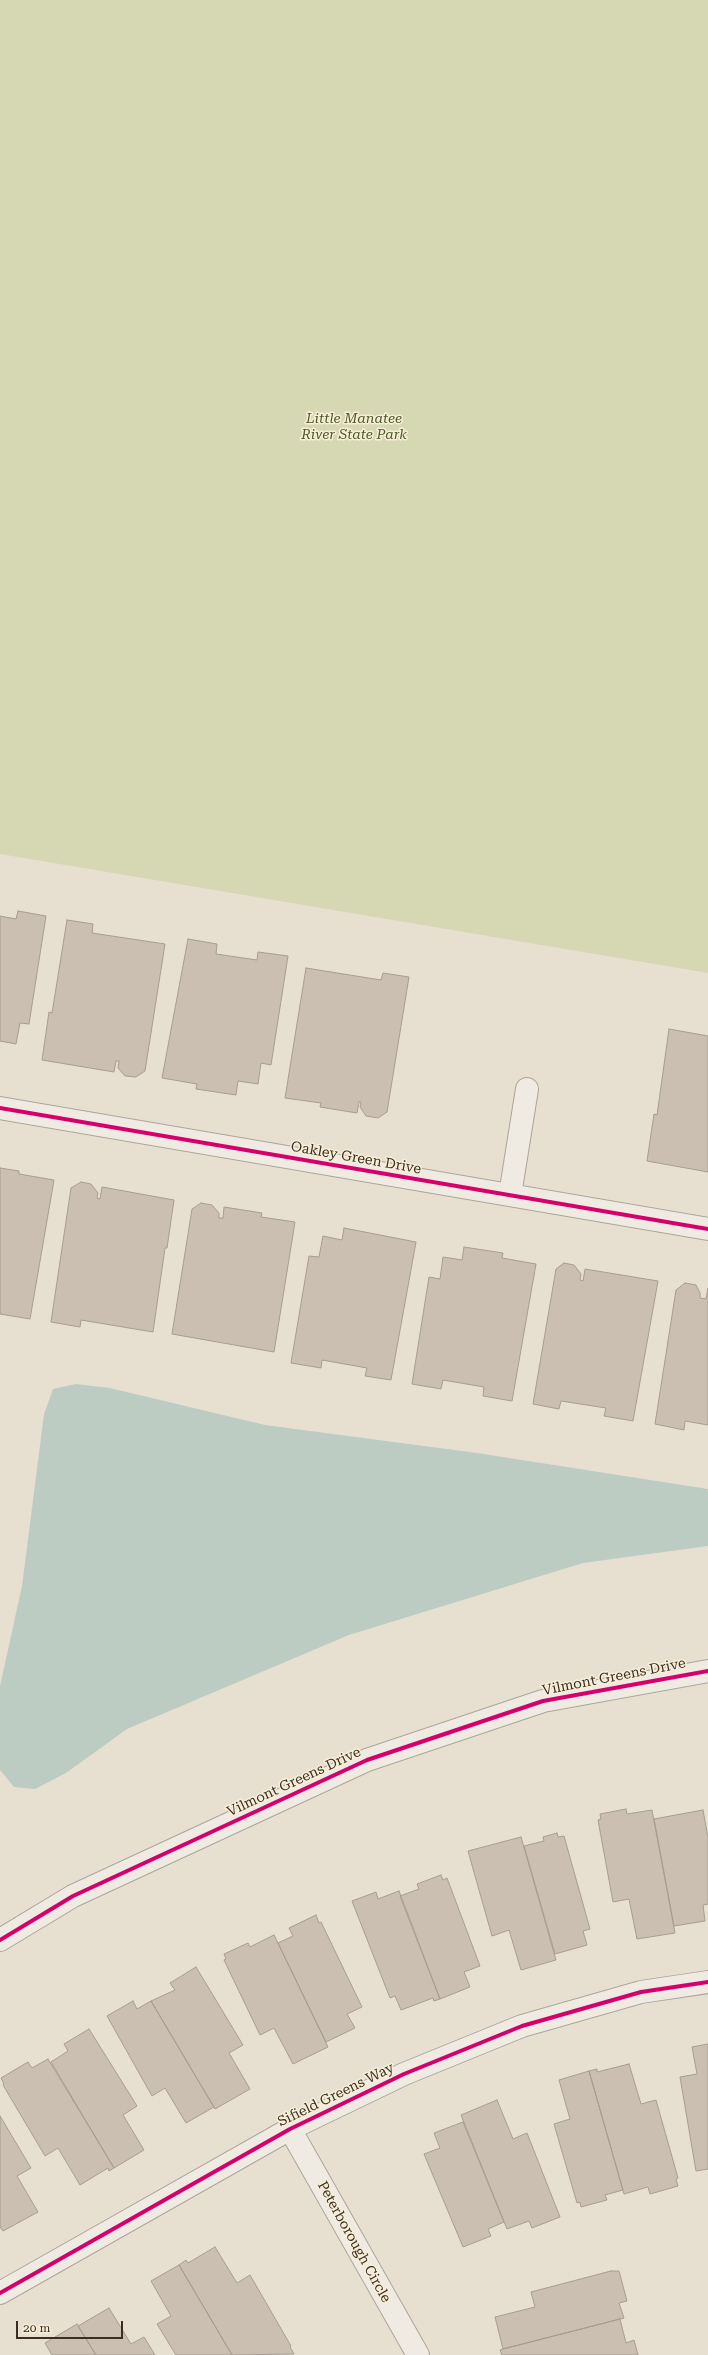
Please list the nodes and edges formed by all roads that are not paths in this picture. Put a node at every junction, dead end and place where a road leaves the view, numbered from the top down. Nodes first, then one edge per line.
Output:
1 (527, 1089) dead end
2 (0, 1108) edge
3 (510, 1195) junction
4 (708, 1229) edge
5 (708, 1671) edge
6 (0, 1940) edge
7 (708, 1982) edge
8 (290, 2129) junction
9 (0, 2293) edge
10 (418, 2355) edge

1 - 3 street
2 - 3 street, Oakley Green Drive
3 - 4 street, Oakley Green Drive
5 - 6 street, Vilmont Greens Drive
7 - 8 street, Sifield Greens Way
8 - 9 street, Sifield Greens Way
8 - 10 street, Peterborough Circle

